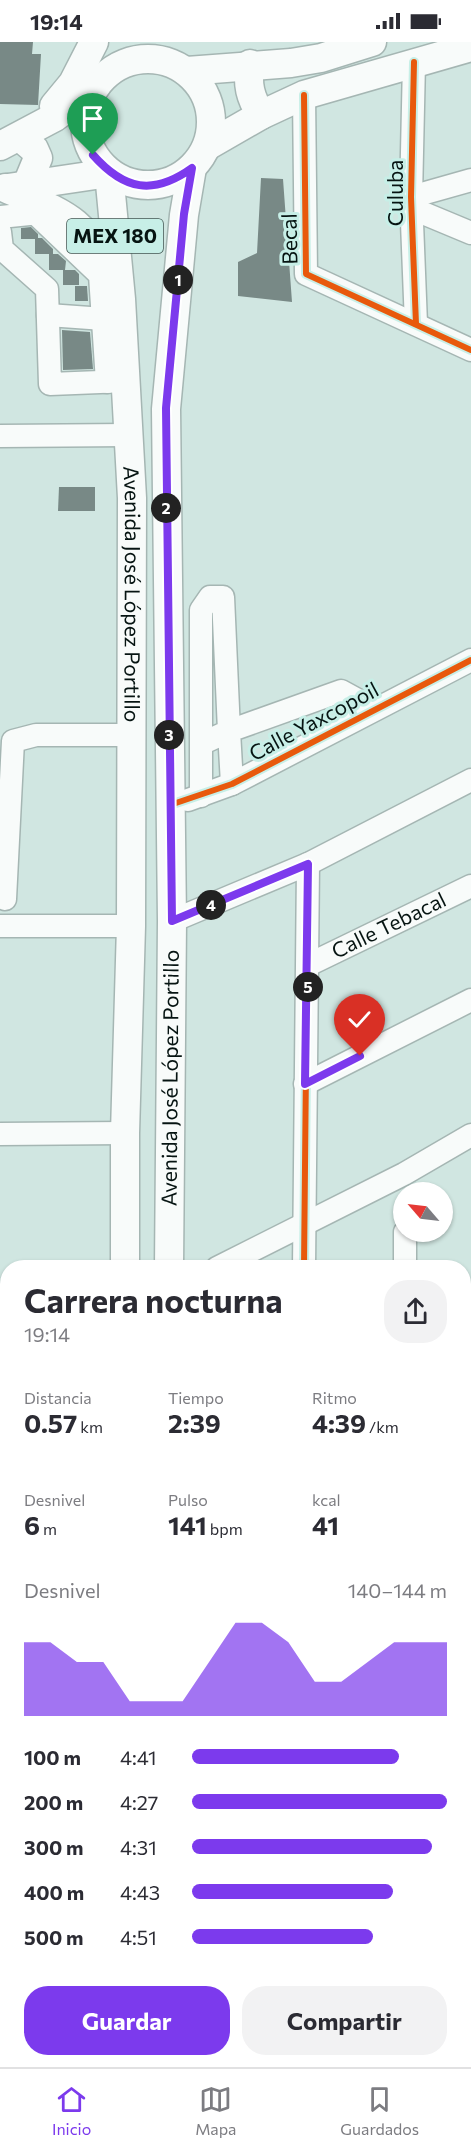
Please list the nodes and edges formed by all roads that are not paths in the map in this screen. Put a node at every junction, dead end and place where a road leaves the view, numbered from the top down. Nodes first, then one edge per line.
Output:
1 (94, 42) edge
2 (112, 42) edge
3 (372, 42) edge
4 (471, 47) edge
5 (249, 53) edge
6 (180, 59) edge
7 (414, 62) junction
8 (102, 79) junction
9 (304, 95) junction
10 (261, 115) junction
11 (18, 137) edge
12 (200, 157) junction
13 (109, 173) junction
14 (471, 180) edge
15 (10, 188) edge
16 (411, 203) junction
17 (47, 213) junction
18 (0, 217) edge
19 (0, 232) edge
20 (471, 233) edge
21 (115, 312) junction
22 (48, 315) junction
23 (416, 324) junction
24 (471, 350) edge
25 (116, 381) junction
26 (129, 435) junction
27 (0, 436) edge
28 (471, 660) edge
29 (374, 709) junction
30 (229, 731) junction
31 (131, 735) junction
32 (203, 743) junction
33 (471, 780) edge
34 (232, 784) junction
35 (201, 796) junction
36 (170, 805) junction
37 (308, 864) junction
38 (471, 886) edge
39 (5, 899) dead end
40 (172, 921) junction
41 (0, 926) edge
42 (131, 926) junction
43 (308, 965) junction
44 (471, 1000) edge
45 (305, 1084) junction
46 (125, 1133) junction
47 (0, 1134) edge
48 (471, 1135) edge
49 (405, 1182) edge
50 (393, 1188) edge
51 (304, 1225) junction
52 (405, 1242) edge
53 (125, 1260) edge
54 (169, 1260) edge
55 (233, 1260) edge
56 (304, 1260) edge
57 (405, 1260) edge

1 - 11 main road
2 - 8 main road
3 - 5 main road
4 - 7 main road
5 - 6 main road
5 - 10 main road
6 - 8 main road
6 - 12 main road
7 - 9 main road
7 - 16 street, Culuba
8 - 11 main road
8 - 13 main road
9 - 10 main road
9 - 23 street, Becal
10 - 12 main road
11 - 15 main road
12 - 13 main road
12 - 36 main road, Avenida José López Portillo / MEX 180
13 - 15 main road
13 - 21 main road, Avenida José López Portillo / MEX 180
14 - 16 street
15 - 17 main road
16 - 20 street
16 - 23 street, Culuba
17 - 18 street
17 - 21 main road
19 - 22 street
21 - 22 street
21 - 25 main road, Avenida José López Portillo / MEX 180
22 - 25 street
23 - 24 street, Becal
25 - 26 main road, Avenida José López Portillo / MEX 180
26 - 27 street
26 - 31 main road, Avenida José López Portillo / MEX 180
28 - 29 street, Calle Yaxcopoil
29 - 30 street
29 - 34 street, Calle Yaxcopoil
30 - 32 street
30 - 32 street
30 - 34 street
31 - 39 street
31 - 42 main road, Avenida José López Portillo / MEX 180
32 - 35 street
33 - 37 street
34 - 35 street, Calle Yaxcopoil
35 - 36 street, Calle Yaxcopoil
36 - 40 main road, Avenida José López Portillo / MEX 180
37 - 40 street
37 - 43 street
38 - 43 street, Calle Tebacal
40 - 54 main road, Avenida José López Portillo / MEX 180
41 - 42 street
42 - 46 main road, Avenida José López Portillo / MEX 180
43 - 45 street
44 - 45 street
45 - 51 street
46 - 47 street
46 - 53 main road, Avenida José López Portillo / MEX 180
48 - 49 street
50 - 51 street
51 - 55 street
51 - 56 street
52 - 57 street

